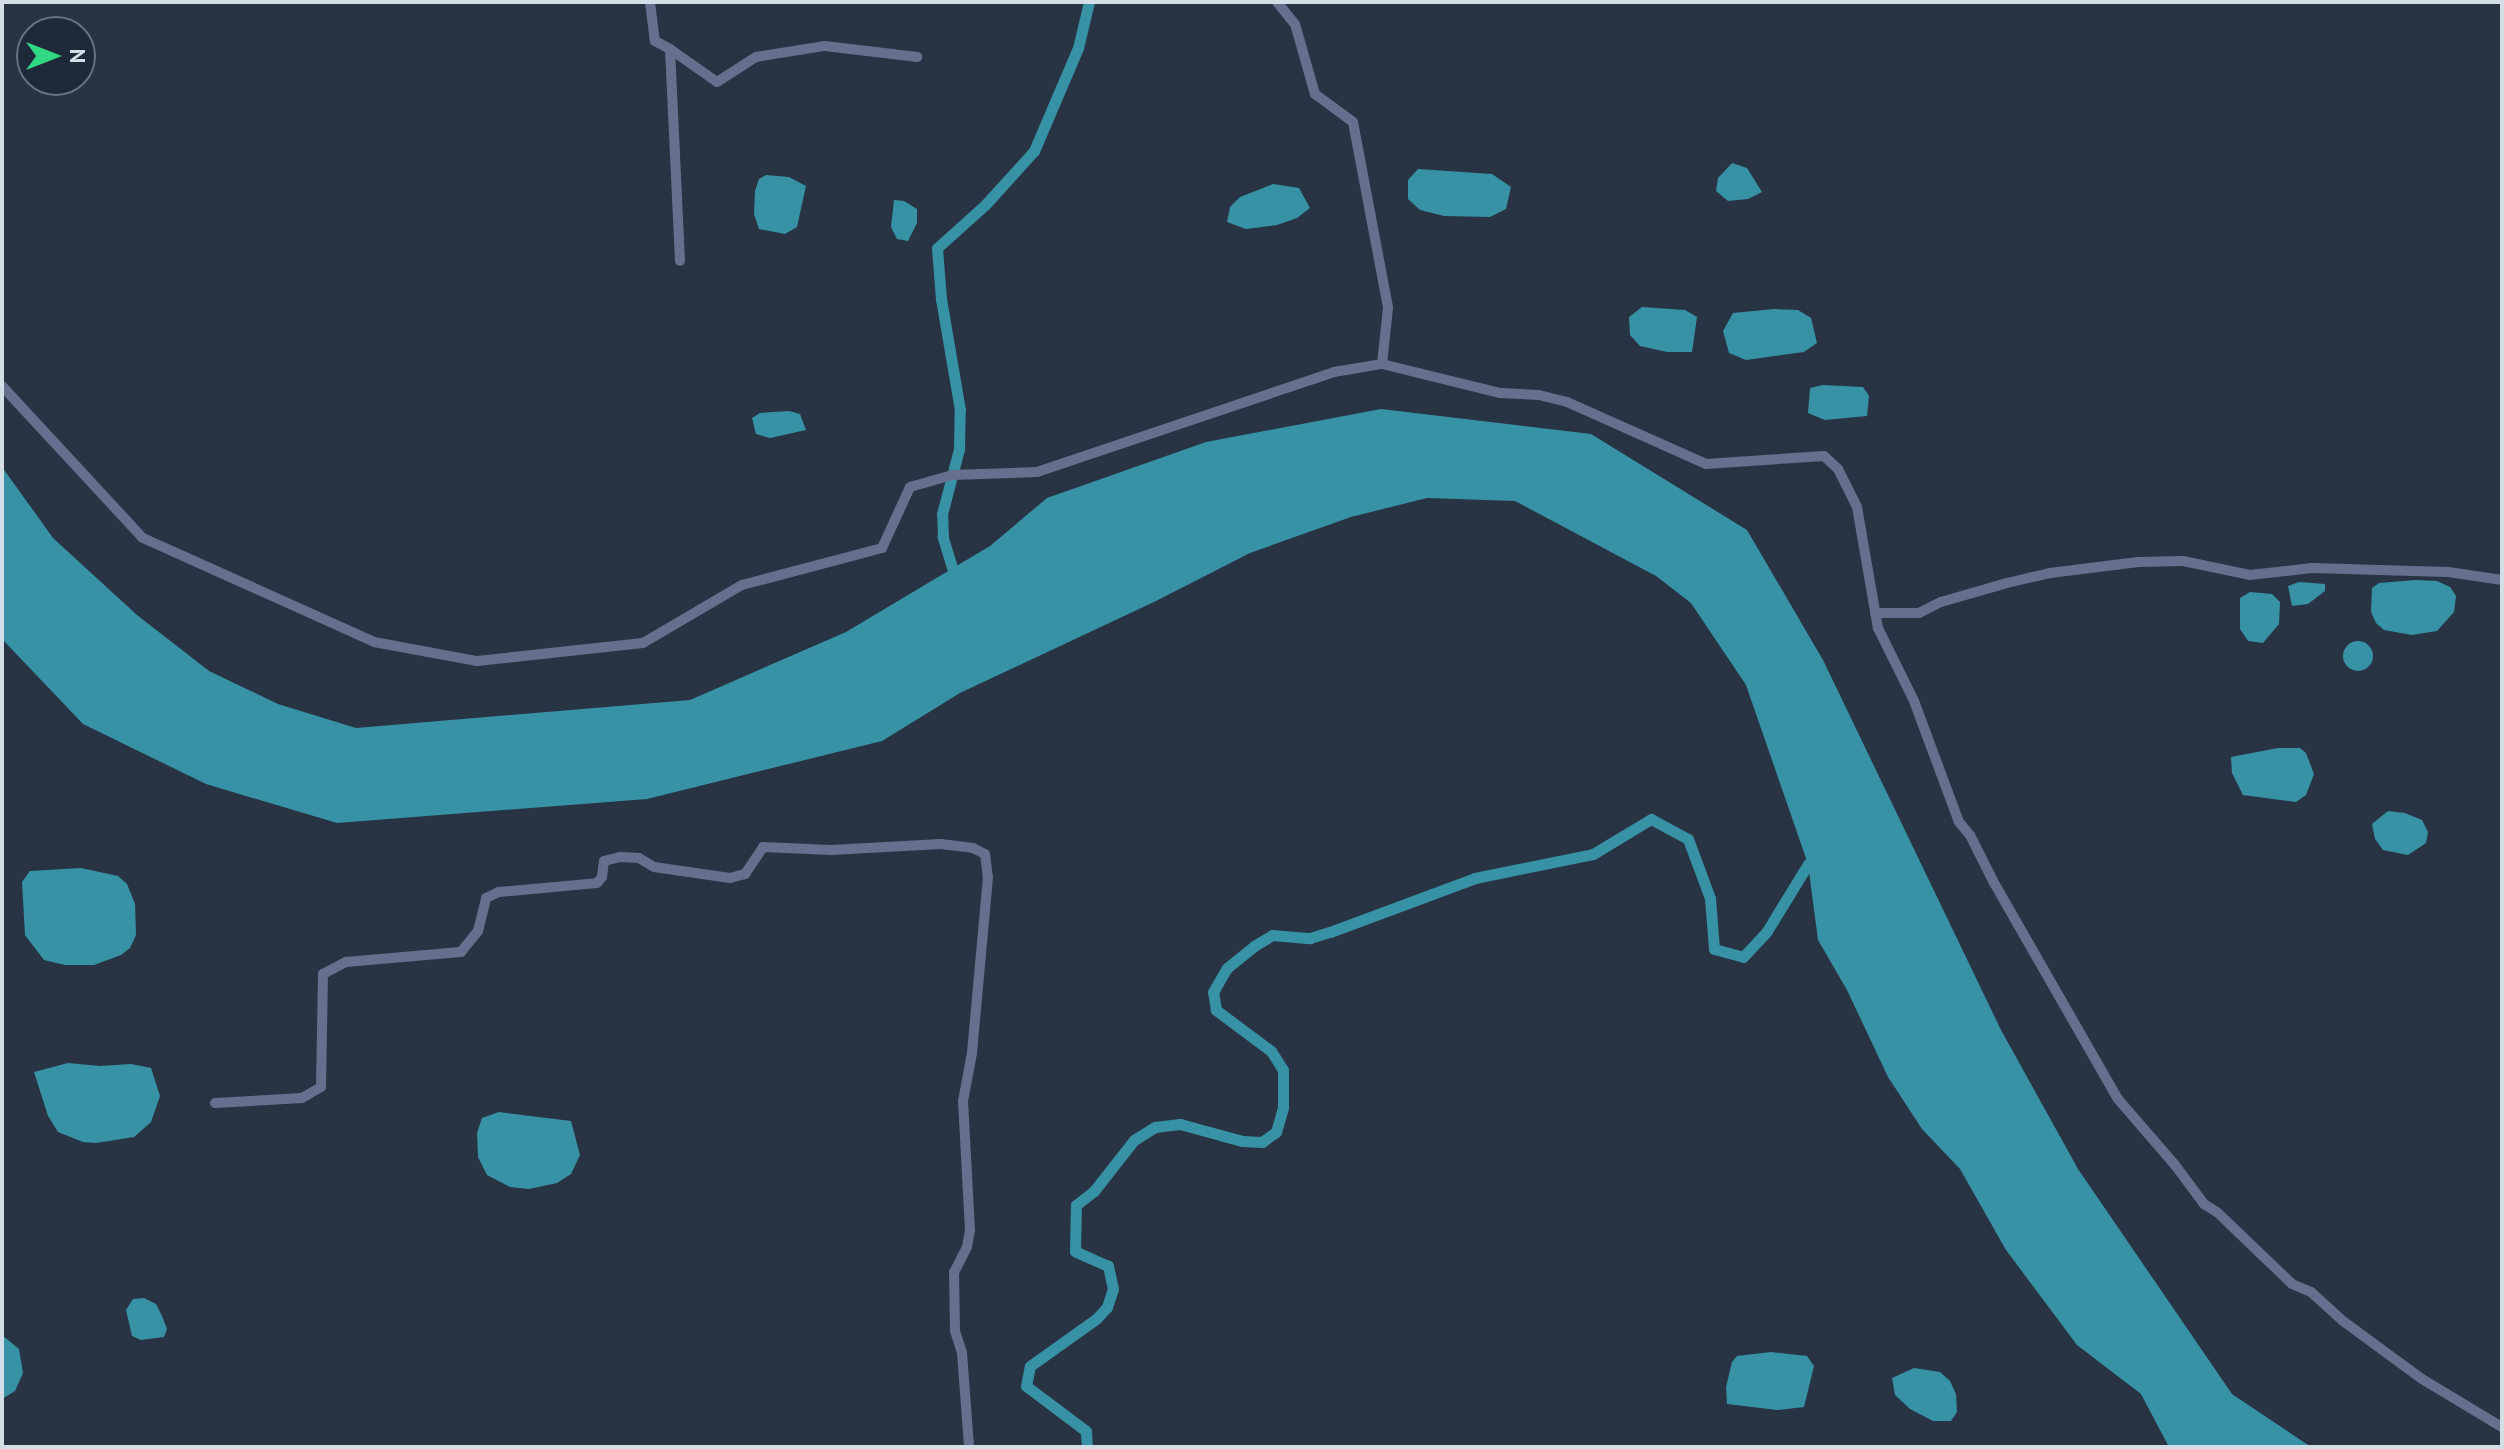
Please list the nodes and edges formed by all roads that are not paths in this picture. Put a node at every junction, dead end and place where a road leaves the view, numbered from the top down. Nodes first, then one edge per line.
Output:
1 (650, 2) edge
2 (1277, 2) edge
3 (670, 49) junction
4 (917, 57) dead end
5 (680, 261) dead end
6 (1382, 364) junction
7 (2, 386) edge
8 (2502, 580) edge
9 (1875, 613) junction
10 (215, 1103) dead end
11 (2502, 1427) edge
12 (969, 1447) edge

1 - 3 street
2 - 6 street
3 - 4 street
3 - 5 street
6 - 7 street
6 - 9 street
8 - 9 street
9 - 11 street
10 - 12 street

